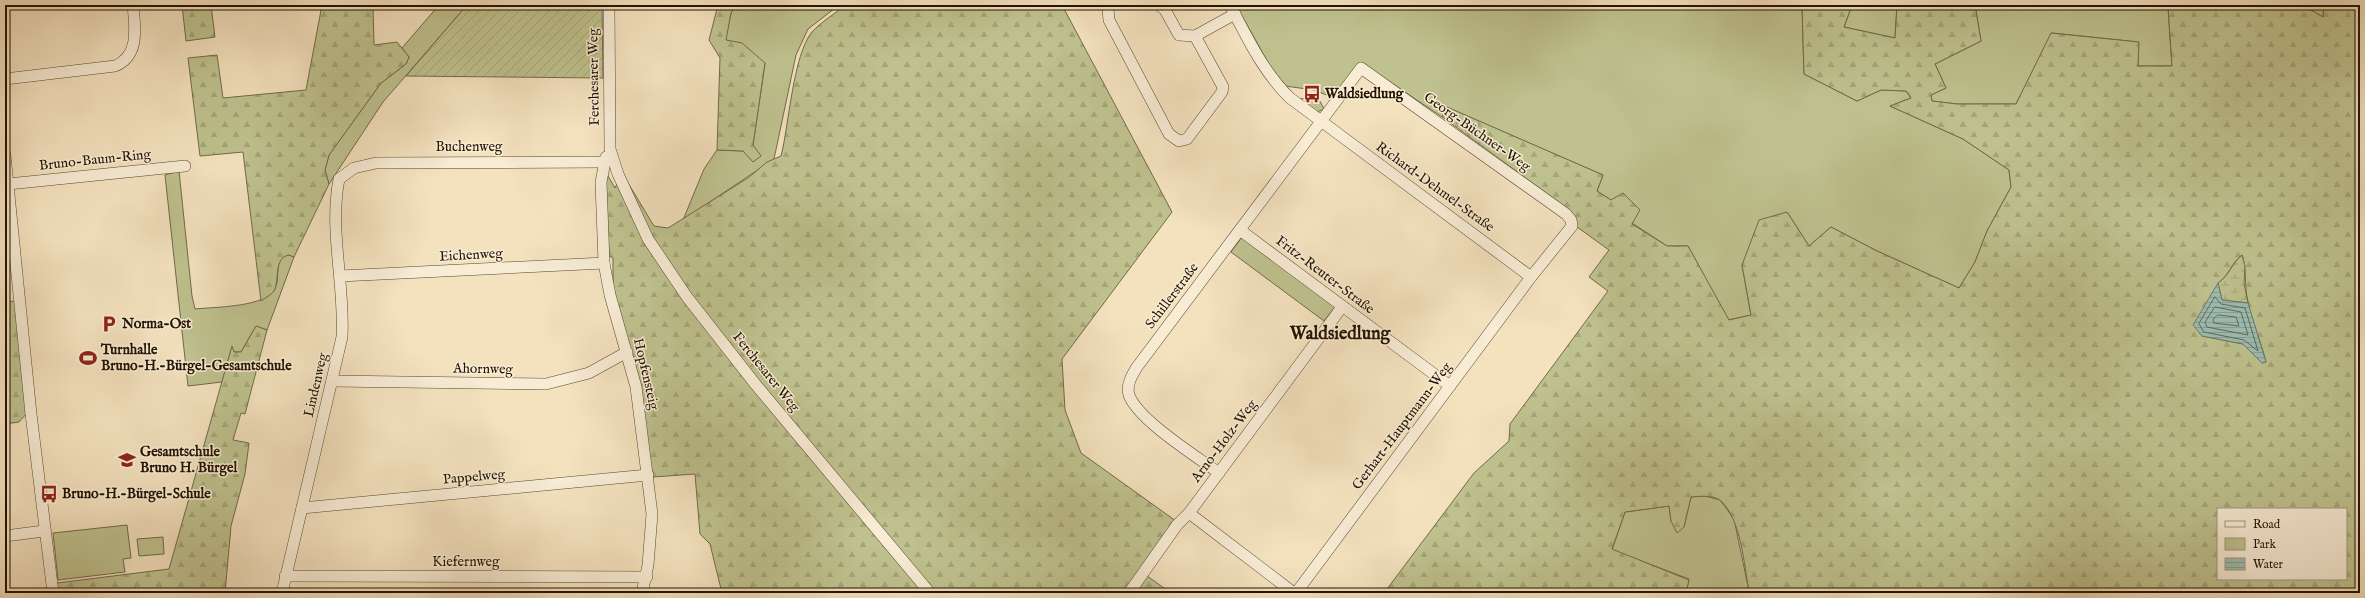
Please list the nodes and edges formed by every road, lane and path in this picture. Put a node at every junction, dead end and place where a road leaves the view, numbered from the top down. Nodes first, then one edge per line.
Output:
1 (133, 5) edge
2 (609, 5) edge
3 (1111, 5) edge
4 (1159, 5) edge
5 (1232, 9) edge
6 (1195, 36) junction
7 (5, 79) edge
8 (1320, 122) junction
9 (610, 149) junction
10 (5, 155) edge
11 (604, 162) junction
12 (185, 166) dead end
13 (338, 179) joint
14 (8, 184) junction
15 (1240, 230) junction
16 (604, 263) junction
17 (340, 276) junction
18 (1531, 277) junction
19 (1342, 307) junction
20 (627, 352) junction
21 (332, 381) junction
22 (1450, 386) junction
23 (1218, 473) junction
24 (648, 475) junction
25 (302, 508) junction
26 (1189, 513) junction
27 (44, 531) junction
28 (5, 536) edge
29 (285, 576) junction
30 (647, 577) junction
31 (52, 593) edge
32 (282, 593) edge
33 (642, 593) edge
34 (930, 593) edge
35 (1129, 593) edge
36 (1295, 593) edge

1 - 7 street
2 - 9 street, Ferchesarer Weg
3 - 6 street
4 - 6 street
5 - 6 street
5 - 8 street, Richard-Dehmel-Straße
8 - 15 street, Schillerstraße
8 - 18 street, Richard-Dehmel-Straße
8 - 18 street, Georg-Büchner-Weg
9 - 11 street, Ferchesarer Weg
9 - 34 street, Ferchesarer Weg
10 - 14 street
11 - 13 street, Buchenweg
11 - 16 street, Hopfensteig
12 - 14 street, Bruno-Baum-Ring
13 - 17 street, Lindenweg
14 - 27 street
15 - 19 street, Fritz-Reuter-Straße
15 - 23 street, Schillerstraße
16 - 17 street, Eichenweg
16 - 20 street, Hopfensteig
17 - 21 street, Lindenweg
18 - 22 street, Gerhart-Hauptmann-Weg
19 - 22 street, Fritz-Reuter-Straße
19 - 23 street, Arno-Holz-Weg
20 - 21 street, Ahornweg
20 - 24 street, Hopfensteig
21 - 25 street, Lindenweg
22 - 36 street, Gerhart-Hauptmann-Weg
23 - 26 street, Arno-Holz-Weg
24 - 25 street, Pappelweg
24 - 30 street, Hopfensteig
25 - 29 street, Lindenweg
26 - 35 street, Arno-Holz-Weg
26 - 36 street
27 - 28 street
27 - 31 street
29 - 30 street, Kiefernweg
29 - 32 street, Lindenweg
30 - 33 street, Hopfensteig

